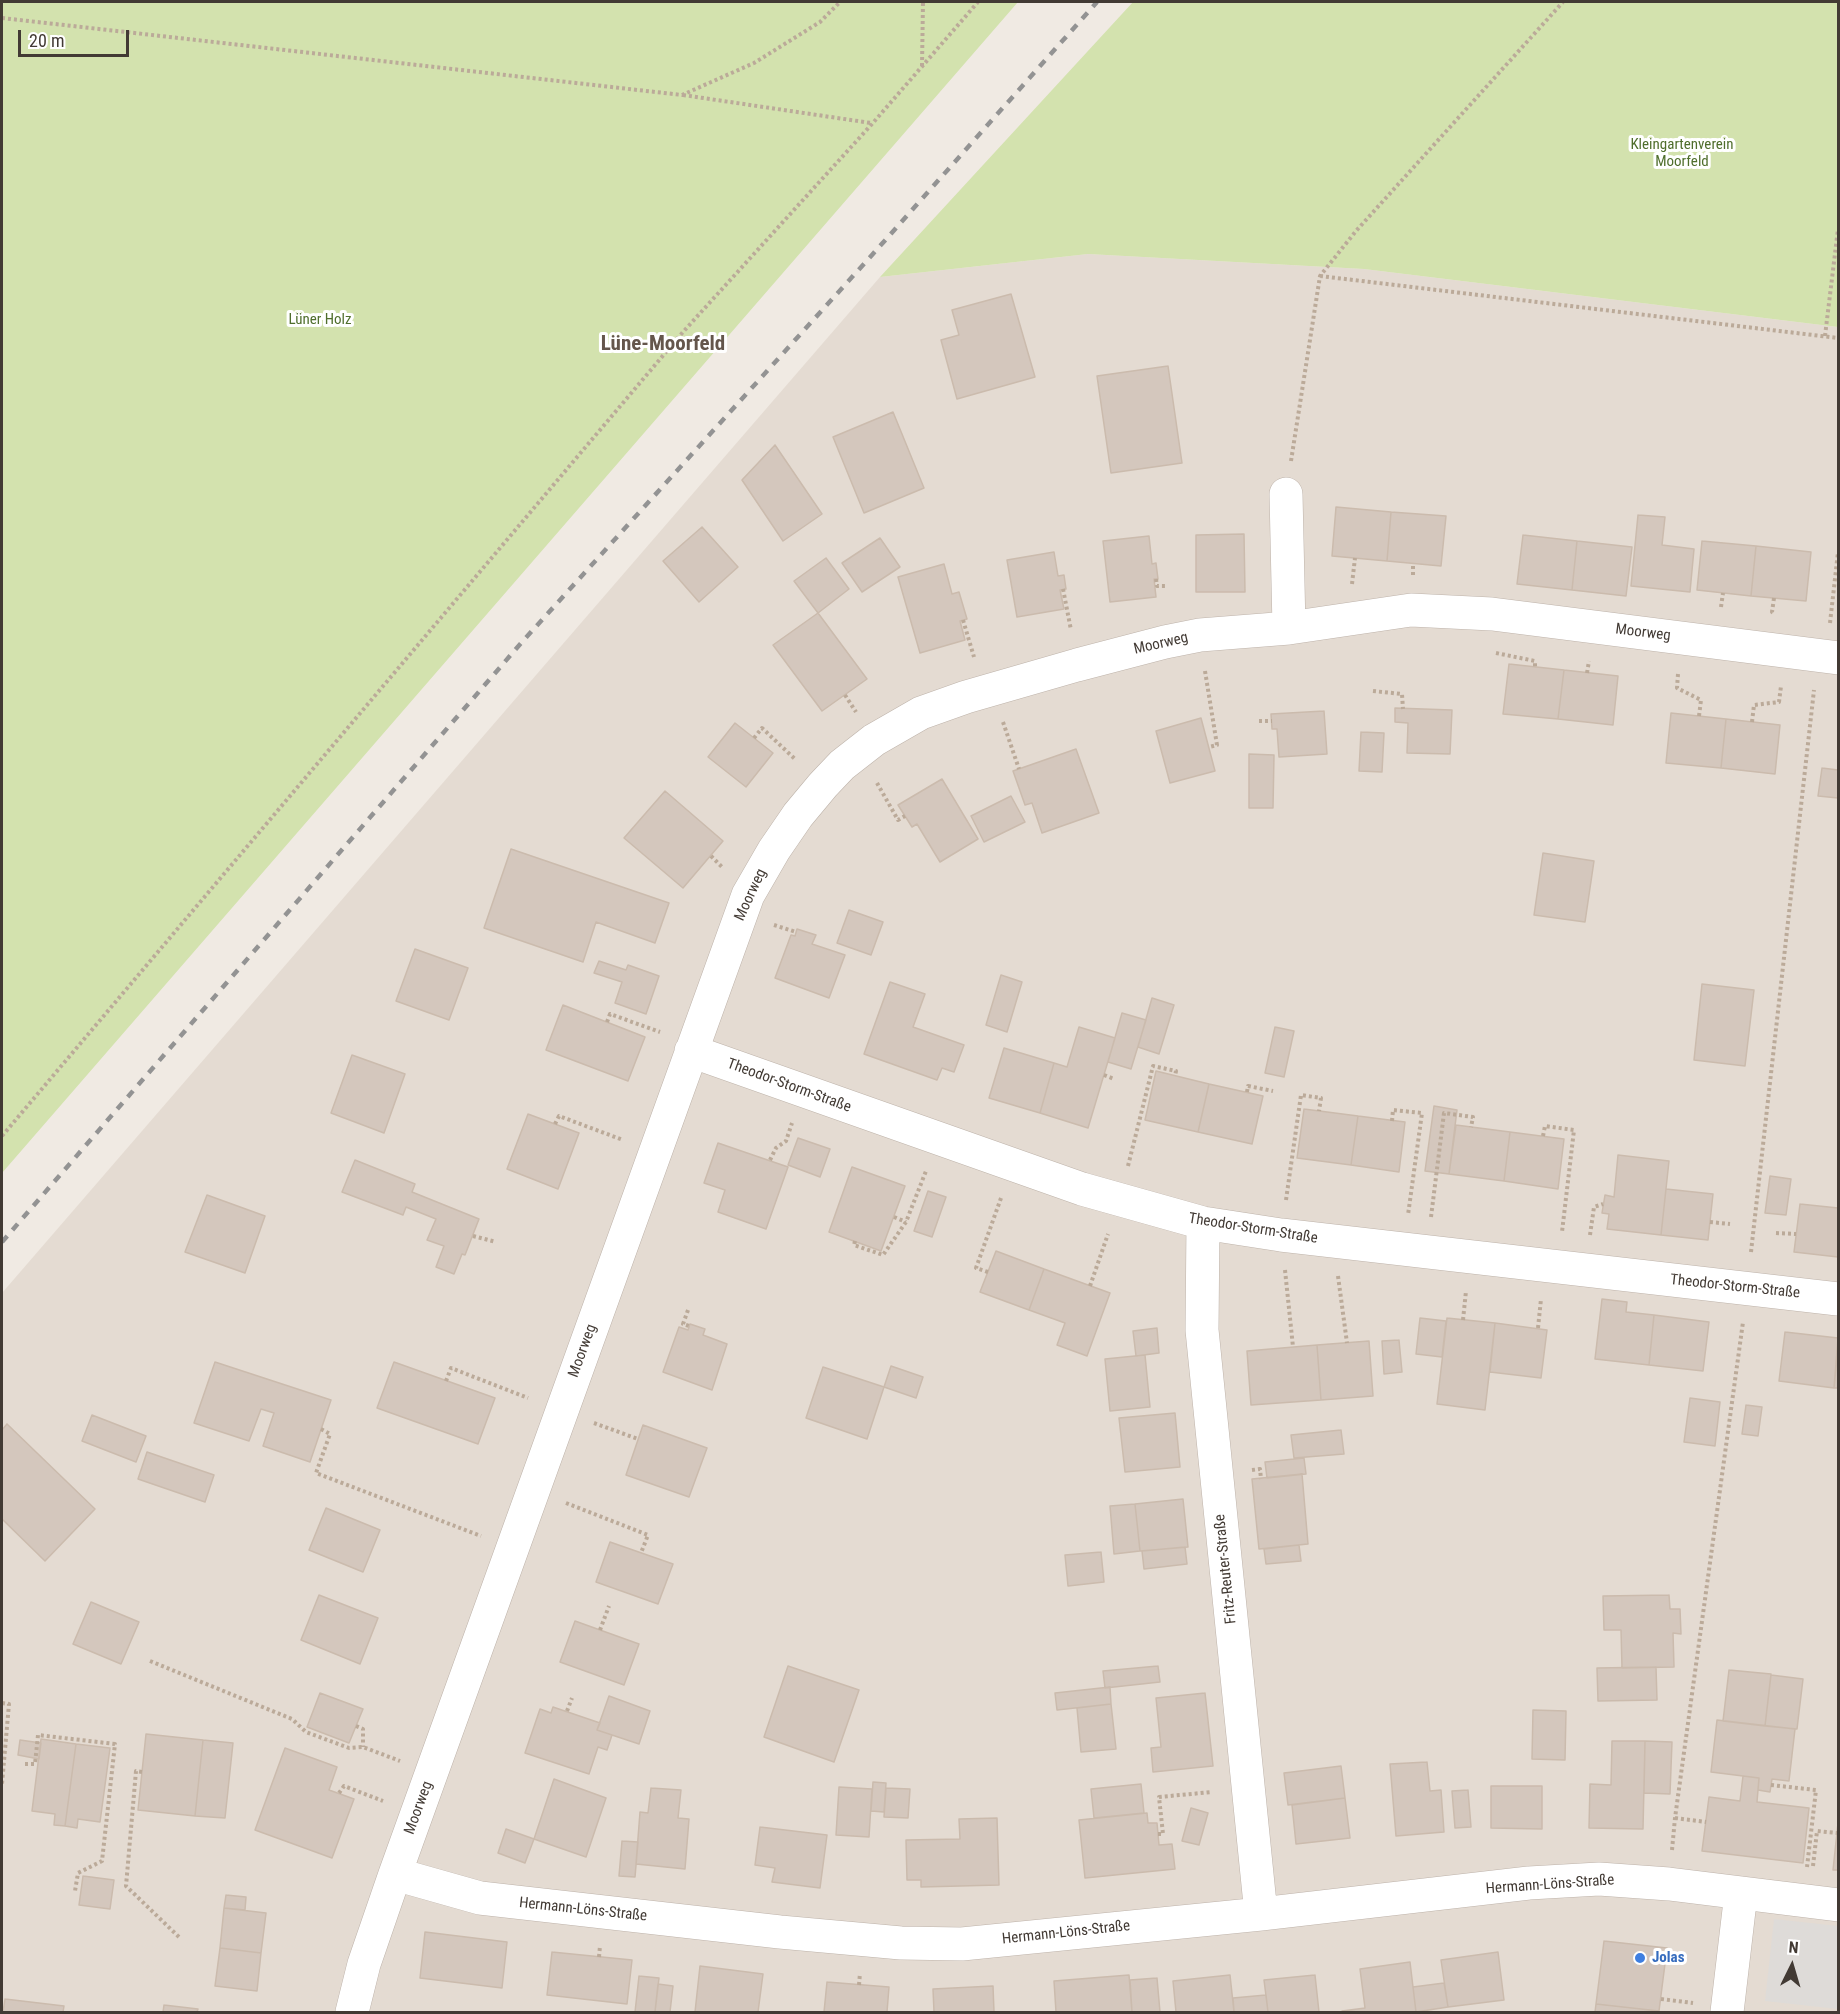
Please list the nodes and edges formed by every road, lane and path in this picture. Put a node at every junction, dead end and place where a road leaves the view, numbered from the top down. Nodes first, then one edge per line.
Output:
1 (840, 2) edge
2 (923, 2) edge
3 (978, 2) edge
4 (1563, 2) edge
5 (2, 18) edge
6 (922, 66) junction
7 (682, 95) junction
8 (872, 124) junction
9 (1839, 229) edge
10 (1320, 276) junction
11 (1825, 336) junction
12 (1839, 338) edge
13 (1286, 494) joint
14 (1839, 552) edge
15 (1156, 579) dead end
16 (1165, 586) dead end
17 (1289, 628) junction
18 (1200, 636) junction
19 (1682, 638) junction
20 (1785, 651) junction
21 (1828, 656) edge
22 (992, 689) junction
23 (1373, 691) dead end
24 (1403, 709) dead end
25 (1699, 716) dead end
26 (1272, 721) dead end
27 (1258, 722) dead end
28 (1752, 722) dead end
29 (754, 738) dead end
30 (1209, 747) dead end
31 (859, 751) junction
32 (1019, 769) dead end
33 (823, 785) junction
34 (905, 816) dead end
35 (607, 1022) dead end
36 (692, 1048) junction
37 (1104, 1075) dead end
38 (1174, 1076) dead end
39 (1114, 1079) dead end
40 (803, 1091) junction
41 (1273, 1091) dead end
42 (1247, 1092) dead end
43 (1319, 1111) dead end
44 (1392, 1121) dead end
45 (555, 1124) dead end
46 (1471, 1127) dead end
47 (2, 1136) edge
48 (1543, 1136) dead end
49 (939, 1139) junction
50 (655, 1151) junction
51 (770, 1160) dead end
52 (1012, 1165) junction
53 (1119, 1200) junction
54 (894, 1217) dead end
55 (906, 1222) junction
56 (1710, 1222) dead end
57 (1203, 1223) junction
58 (1730, 1224) dead end
59 (1776, 1233) dead end
60 (1796, 1234) dead end
61 (1281, 1235) junction
62 (472, 1236) dead end
63 (855, 1241) dead end
64 (1334, 1241) junction
65 (496, 1242) dead end
66 (1415, 1250) junction
67 (1558, 1267) junction
68 (988, 1272) dead end
69 (1090, 1286) dead end
70 (1747, 1289) junction
71 (1839, 1299) edge
72 (688, 1310) dead end
73 (689, 1326) dead end
74 (1347, 1343) dead end
75 (1293, 1347) dead end
76 (446, 1381) dead end
77 (561, 1411) junction
78 (321, 1429) dead end
79 (638, 1439) dead end
80 (533, 1490) junction
81 (512, 1547) junction
82 (641, 1553) dead end
83 (609, 1606) dead end
84 (600, 1630) dead end
85 (150, 1661) dead end
86 (572, 1698) dead end
87 (2, 1703) edge
88 (567, 1712) dead end
89 (356, 1726) dead end
90 (363, 1747) junction
91 (25, 1764) dead end
92 (142, 1772) dead end
93 (431, 1773) junction
94 (2, 1784) edge
95 (1771, 1785) dead end
96 (1248, 1788) junction
97 (339, 1793) dead end
98 (417, 1813) junction
99 (1675, 1818) junction
100 (1706, 1822) dead end
101 (1837, 1833) edge
102 (1158, 1834) dead end
103 (395, 1874) junction
104 (1669, 1884) junction
105 (75, 1891) dead end
106 (1741, 1893) junction
107 (1817, 1902) edge
108 (1261, 1914) junction
109 (180, 1938) dead end
110 (352, 2013) edge
111 (1727, 2013) edge

1 - 7 path
2 - 6 path
3 - 6 path
4 - 10 path
5 - 7 path
6 - 8 path
7 - 8 path
8 - 47 path
9 - 11 path
10 - 11 path
10 - 13 path
11 - 12 path
13 - 17 street
14 - 21 path
15 - 16 path
17 - 18 street, Moorweg
17 - 19 street, Moorweg
18 - 22 street, Moorweg
18 - 30 path
19 - 20 street, Moorweg
19 - 25 path
20 - 21 street, Moorweg
20 - 28 path
21 - 70 path
22 - 31 street, Moorweg
22 - 32 path
23 - 24 path
26 - 27 path
29 - 33 path
31 - 33 street, Moorweg
31 - 34 path
33 - 36 street, Moorweg
35 - 36 path
36 - 40 street, Theodor-Storm-Straße
36 - 50 street, Moorweg
37 - 39 path
38 - 53 path
40 - 49 street, Theodor-Storm-Straße
40 - 51 path
41 - 42 path
43 - 61 path
44 - 66 path
45 - 50 path
46 - 66 path
48 - 67 path
49 - 52 street, Theodor-Storm-Straße
49 - 55 path
50 - 77 street, Moorweg
52 - 53 street, Theodor-Storm-Straße
52 - 68 path
53 - 57 street, Theodor-Storm-Straße
53 - 69 path
54 - 55 path
55 - 63 path
56 - 58 path
57 - 61 street, Theodor-Storm-Straße
57 - 96 street, Fritz-Reuter-Straße
59 - 60 path
61 - 64 street, Theodor-Storm-Straße
61 - 75 path
62 - 65 path
64 - 66 street, Theodor-Storm-Straße
64 - 74 path
66 - 67 street, Theodor-Storm-Straße
67 - 70 street, Theodor-Storm-Straße
70 - 71 street, Theodor-Storm-Straße
70 - 99 path
72 - 73 path
76 - 77 path
77 - 79 path
77 - 80 street, Moorweg
78 - 81 path
80 - 81 street, Moorweg
80 - 82 path
81 - 93 street, Moorweg
83 - 84 path
85 - 90 path
86 - 88 path
87 - 94 path
89 - 90 path
90 - 93 path
91 - 105 path
92 - 109 path
93 - 98 street, Moorweg
95 - 107 path
96 - 102 path
96 - 108 street, Fritz-Reuter-Straße
97 - 98 path
98 - 103 street, Moorweg
99 - 100 path
99 - 104 path
101 - 107 path
103 - 108 street, Hermann-Löns-Straße
103 - 110 street, Moorweg
104 - 106 street, Hermann-Löns-Straße
104 - 108 street, Hermann-Löns-Straße
106 - 107 street, Hermann-Löns-Straße
106 - 111 street

